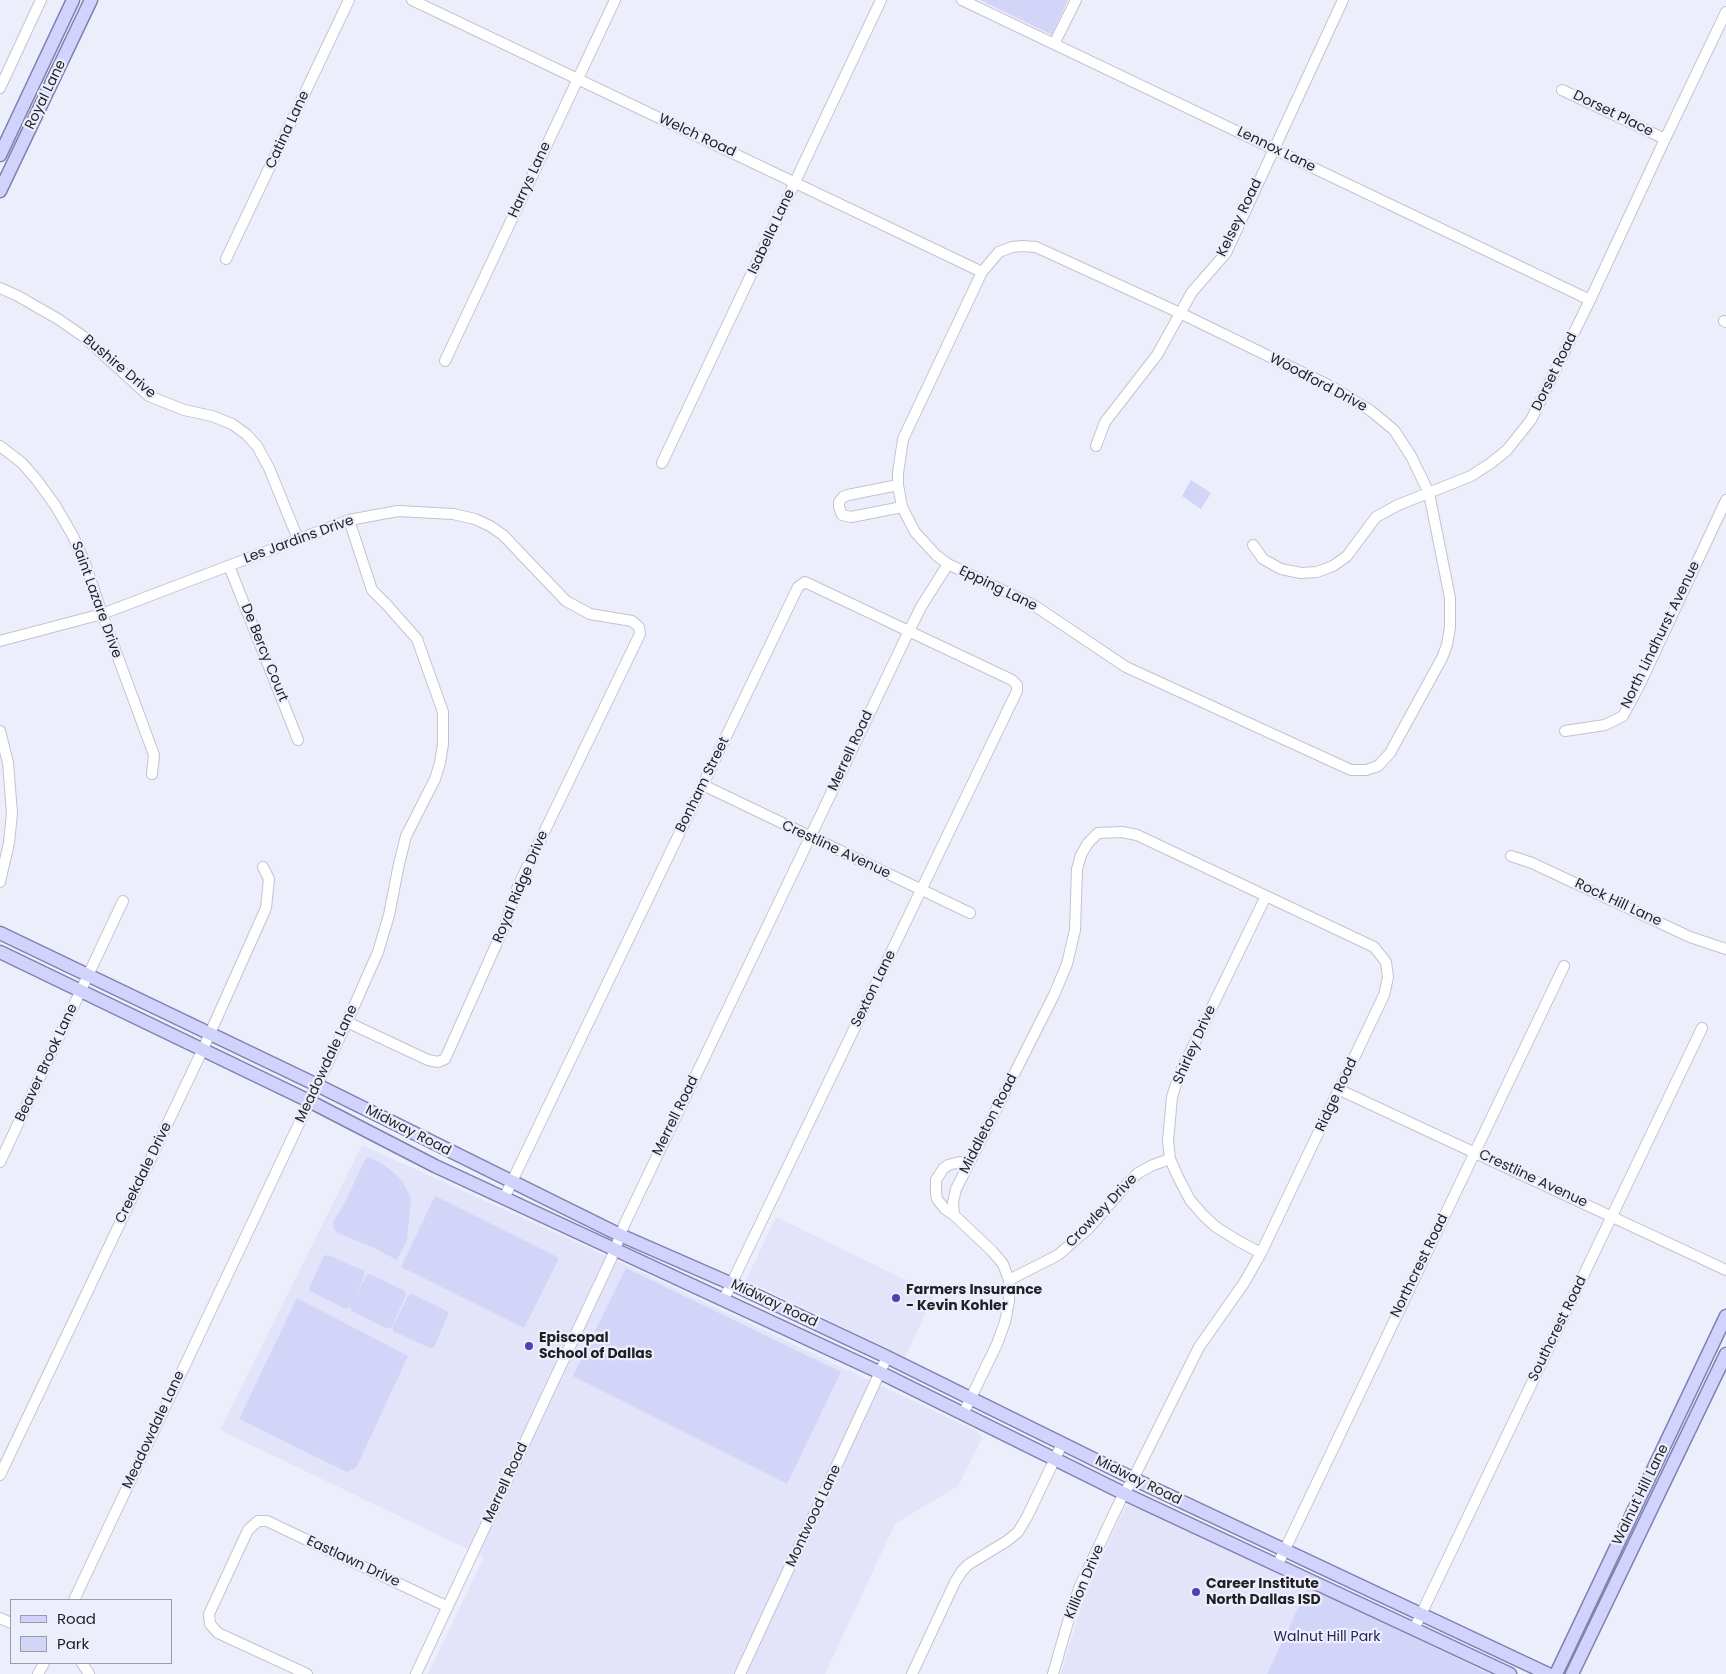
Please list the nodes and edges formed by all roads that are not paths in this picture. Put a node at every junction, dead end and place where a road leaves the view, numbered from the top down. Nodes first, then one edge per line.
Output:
1 (42, 0) edge
2 (73, 0) edge
3 (91, 0) edge
4 (349, 0) edge
5 (412, 0) edge
6 (615, 0) edge
7 (882, 0) edge
8 (962, 0) edge
9 (1076, 0) edge
10 (1343, 0) edge
11 (1726, 12) edge
12 (1054, 44) junction
13 (578, 79) junction
14 (0, 88) edge
15 (1562, 90) dead end
16 (1665, 139) junction
17 (1274, 149) junction
18 (0, 154) edge
19 (15, 160) junction
20 (795, 182) junction
21 (0, 191) edge
22 (226, 259) dead end
23 (982, 272) junction
24 (0, 288) edge
25 (1590, 300) junction
26 (1180, 313) junction
27 (446, 361) dead end
28 (0, 446) edge
29 (1096, 446) dead end
30 (662, 463) dead end
31 (898, 485) junction
32 (1429, 493) junction
33 (1726, 500) edge
34 (902, 507) junction
35 (349, 520) junction
36 (298, 539) junction
37 (1252, 545) dead end
38 (948, 564) junction
39 (229, 566) junction
40 (102, 614) junction
41 (632, 621) joint
42 (909, 631) junction
43 (0, 641) edge
44 (1012, 680) joint
45 (0, 731) edge
46 (1565, 731) dead end
47 (298, 740) dead end
48 (1338, 765) joint
49 (152, 774) dead end
50 (703, 785) junction
51 (1110, 831) joint
52 (810, 838) junction
53 (1511, 856) dead end
54 (263, 868) dead end
55 (0, 882) edge
56 (921, 890) junction
57 (1266, 896) junction
58 (123, 901) dead end
59 (970, 913) dead end
60 (0, 934) edge
61 (1726, 949) edge
62 (0, 952) edge
63 (1564, 966) dead end
64 (88, 976) junction
65 (82, 991) junction
66 (347, 1022) junction
67 (1702, 1028) dead end
68 (210, 1034) junction
69 (203, 1049) junction
70 (317, 1085) junction
71 (1340, 1090) junction
72 (309, 1101) junction
73 (1475, 1152) junction
74 (1170, 1158) junction
75 (0, 1162) edge
76 (969, 1164) junction
77 (512, 1182) junction
78 (504, 1198) junction
79 (954, 1215) junction
80 (1612, 1217) junction
81 (620, 1235) junction
82 (615, 1249) junction
83 (1261, 1252) junction
84 (1726, 1270) edge
85 (1009, 1280) junction
86 (732, 1284) junction
87 (724, 1299) junction
88 (1726, 1316) edge
89 (828, 1329) junction
90 (820, 1344) junction
91 (1726, 1354) edge
92 (887, 1358) junction
93 (881, 1373) junction
94 (971, 1398) junction
95 (963, 1414) junction
96 (1062, 1444) junction
97 (1054, 1460) junction
98 (0, 1475) edge
99 (1133, 1479) junction
100 (1125, 1494) junction
101 (1628, 1521) junction
102 (1643, 1528) junction
103 (1246, 1532) junction
104 (1239, 1548) junction
105 (1284, 1550) junction
106 (1277, 1566) junction
107 (74, 1599) edge
108 (448, 1607) junction
109 (1421, 1614) junction
110 (1414, 1629) junction
111 (307, 1674) edge
112 (416, 1674) edge
113 (740, 1674) edge
114 (912, 1674) edge
115 (1052, 1674) edge
116 (1510, 1674) edge
117 (1548, 1674) edge
118 (1556, 1674) edge
119 (1572, 1674) edge

1 - 14 street
2 - 18 main road, Royal Lane
3 - 19 main road, Royal Lane
4 - 22 street, Catina Lane
5 - 13 street, Welch Road
6 - 13 street, Harrys Lane
7 - 20 street, Isabella Lane
8 - 12 street, Lennox Lane
9 - 12 street
10 - 17 street, Kelsey Road
11 - 16 street, Dorset Road
12 - 17 street, Lennox Lane
13 - 20 street, Welch Road
13 - 27 street, Harrys Lane
15 - 16 street, Dorset Place
16 - 25 street, Dorset Road
17 - 25 street, Lennox Lane
17 - 26 street, Kelsey Road
18 - 19 main road
19 - 21 main road, Royal Lane
20 - 23 street, Welch Road
20 - 30 street, Isabella Lane
23 - 26 street, Woodford Drive
23 - 31 street, Epping Lane
24 - 36 street, Bushire Drive
25 - 32 street, Dorset Road
26 - 29 street, Kelsey Road
26 - 32 street, Woodford Drive
28 - 40 street, Saint Lazare Drive
31 - 34 street, Epping Lane
31 - 34 street
32 - 37 street, Dorset Road
32 - 48 street, Woodford Drive
33 - 46 street, North Lindhurst Avenue
34 - 38 street, Epping Lane
35 - 36 street, Les Jardins Drive
35 - 41 street, Les Jardins Drive
35 - 66 street, Meadowdale Lane
36 - 39 street, Les Jardins Drive
38 - 42 street, Merrell Road
38 - 48 street, Epping Lane
39 - 40 street, Les Jardins Drive
39 - 47 street, De Bercy Court
40 - 43 street, Les Jardins Drive
40 - 49 street, Saint Lazare Drive
41 - 66 street, Royal Ridge Drive
42 - 44 street, Bonham Street
42 - 50 street, Bonham Street
42 - 52 street, Merrell Road
44 - 56 street, Sexton Lane
45 - 55 street
50 - 52 street, Crestline Avenue
50 - 77 street, Bonham Street
51 - 57 street, Ridge Road
51 - 76 street, Middleton Road
52 - 56 street, Crestline Avenue
52 - 81 street, Merrell Road
53 - 61 street, Rock Hill Lane
54 - 68 street, Creekdale Drive
56 - 59 street, Crestline Avenue
56 - 86 street, Sexton Lane
57 - 71 street, Ridge Road
57 - 74 street, Shirley Drive
58 - 64 street, Beaver Brook Lane
60 - 64 main road, Midway Road
62 - 65 main road, Midway Road
63 - 73 street, Northcrest Road
64 - 65 street, Beaver Brook Lane
64 - 68 main road, Midway Road
65 - 69 main road, Midway Road
65 - 75 street, Beaver Brook Lane
66 - 70 street, Meadowdale Lane
67 - 80 street, Southcrest Road
68 - 69 street, Creekdale Drive
68 - 70 main road, Midway Road
69 - 72 main road, Midway Road
69 - 98 street, Creekdale Drive
70 - 72 street, Meadowdale Lane
70 - 77 main road, Midway Road
71 - 73 street, Crestline Avenue
71 - 83 street, Ridge Road
72 - 78 main road, Midway Road
72 - 107 street, Meadowdale Lane
73 - 80 street, Crestline Avenue
73 - 105 street, Northcrest Road
74 - 83 street, Shirley Drive
74 - 85 street, Crowley Drive
76 - 79 street, Middleton Road
76 - 79 street
77 - 78 street, Bonham Street
77 - 81 main road, Midway Road
78 - 82 main road, Midway Road
79 - 85 street
80 - 84 street, Crestline Avenue
80 - 109 street, Southcrest Road
81 - 82 street, Merrell Road
81 - 86 main road, Midway Road
82 - 87 main road, Midway Road
82 - 108 street, Merrell Road
83 - 99 street, Ridge Road
85 - 94 street
86 - 87 street, Sexton Lane
86 - 89 main road, Midway Road
87 - 90 main road, Midway Road
88 - 101 main road, Walnut Hill Lane
89 - 90 main road
89 - 92 main road, Midway Road
90 - 93 main road, Midway Road
91 - 102 main road, Walnut Hill Lane
92 - 93 street, Montwood Lane
92 - 94 main road, Midway Road
93 - 95 main road, Midway Road
93 - 113 street, Montwood Lane
94 - 95 street
94 - 96 main road, Midway Road
95 - 97 main road, Midway Road
96 - 97 street
96 - 99 main road, Midway Road
97 - 100 main road, Midway Road
97 - 114 street
99 - 100 street, Ridge Road
99 - 103 main road, Midway Road
100 - 104 main road, Midway Road
100 - 115 street, Killion Drive
101 - 102 main road
101 - 118 main road, Walnut Hill Lane
102 - 119 main road, Walnut Hill Lane
103 - 104 main road
103 - 105 main road, Midway Road
104 - 106 main road, Midway Road
105 - 106 street, Northcrest Road
105 - 109 main road, Midway Road
106 - 110 main road, Midway Road
108 - 111 street, Eastlawn Drive
108 - 112 street, Merrell Road
109 - 110 street, Southcrest Road
109 - 117 main road, Midway Road
110 - 116 main road, Midway Road

